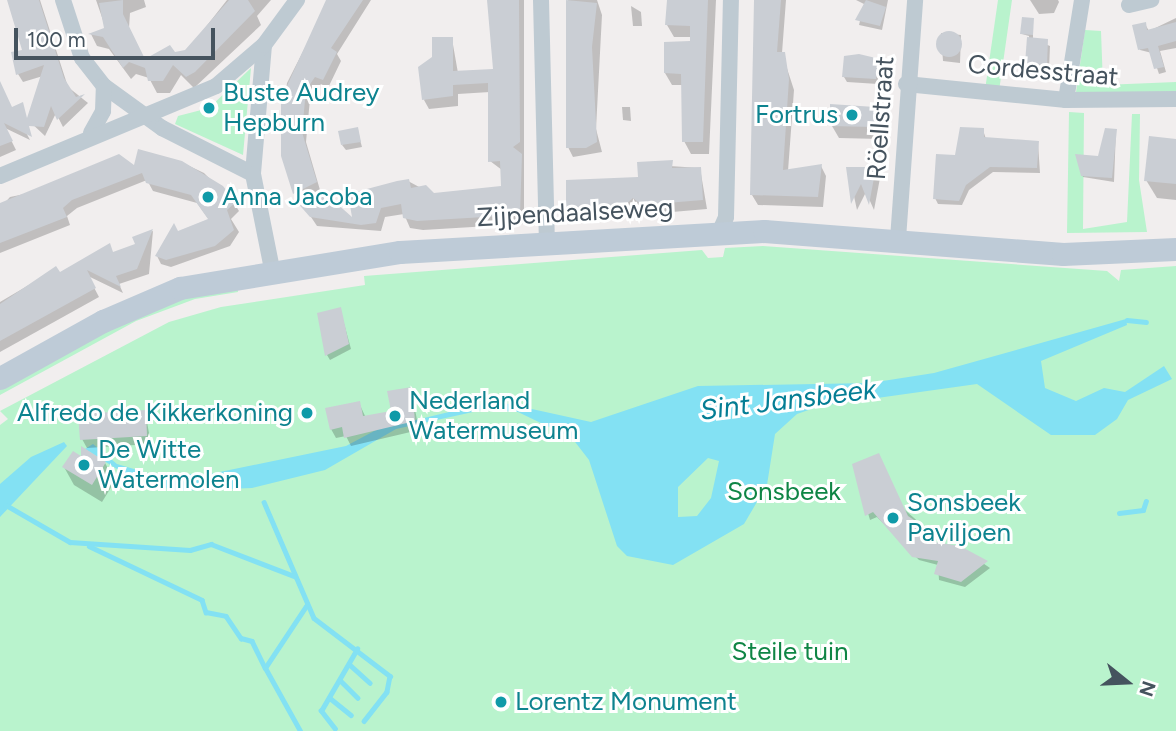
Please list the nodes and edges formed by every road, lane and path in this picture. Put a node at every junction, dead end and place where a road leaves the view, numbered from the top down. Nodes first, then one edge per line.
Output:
1 (63, 0) edge
2 (298, 0) edge
3 (541, 0) edge
4 (731, 0) edge
5 (915, 0) edge
6 (1082, 0) edge
7 (1151, 0) edge
8 (1129, 5) dead end
9 (264, 45) junction
10 (906, 84) junction
11 (104, 86) junction
12 (1176, 99) edge
13 (1066, 100) junction
14 (148, 118) junction
15 (91, 134) junction
16 (253, 174) junction
17 (0, 176) edge
18 (719, 233) junction
19 (898, 239) junction
20 (547, 243) junction
21 (1176, 249) edge
22 (272, 269) junction
23 (0, 378) edge

1 - 11 street
2 - 9 street
3 - 20 street
4 - 18 street
5 - 10 street, Röellstraat
6 - 13 street
7 - 8 street
9 - 14 street
9 - 16 street
10 - 13 street, Cordesstraat
10 - 19 street, Röellstraat
11 - 14 street
11 - 15 street
12 - 13 street, Cordesstraat
14 - 15 street
14 - 16 street
15 - 17 street
16 - 22 street
18 - 19 main road, Zijpendaalseweg
18 - 20 main road, Zijpendaalseweg
19 - 21 main road, Zijpendaalseweg
20 - 22 main road, Zijpendaalseweg
22 - 23 main road, Zijpendaalseweg

